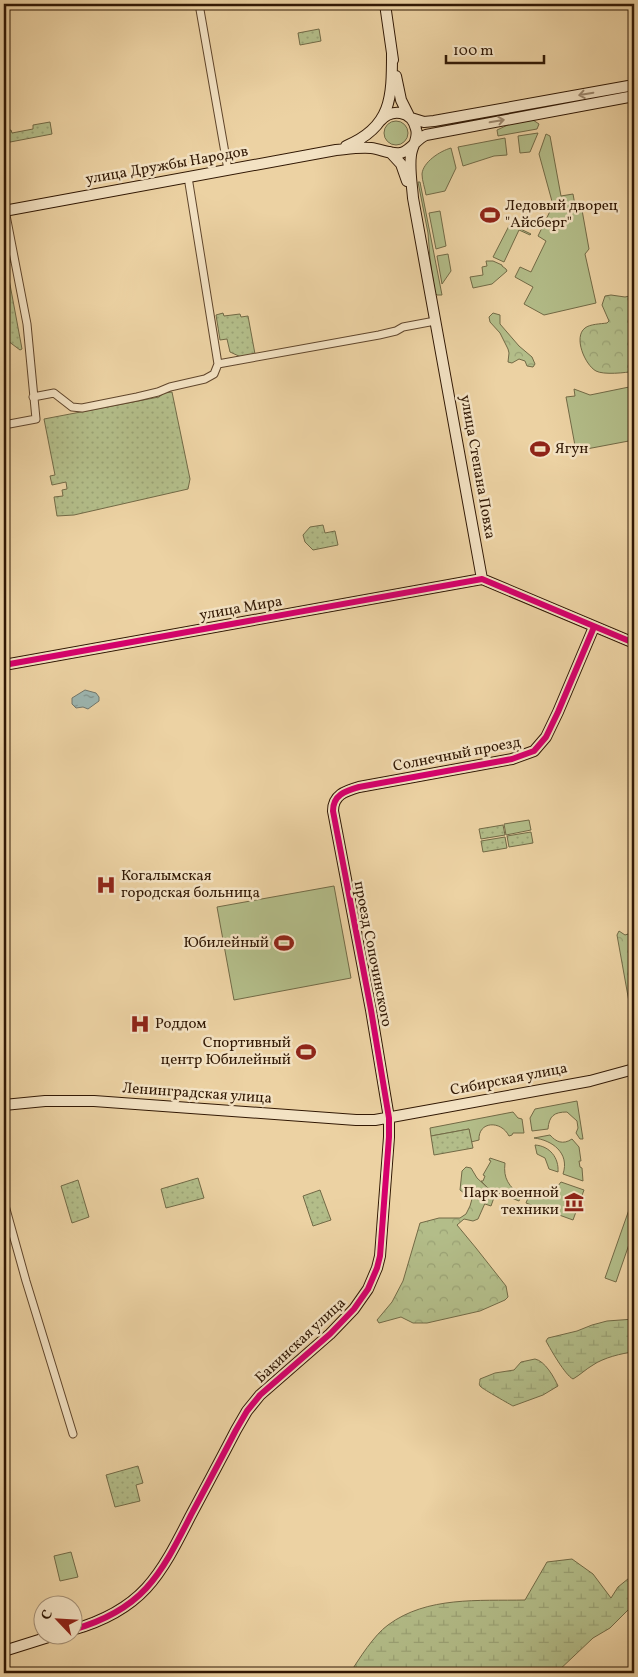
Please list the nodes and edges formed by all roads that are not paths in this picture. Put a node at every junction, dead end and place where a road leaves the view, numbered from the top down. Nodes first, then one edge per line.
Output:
1 (198, 4) edge
2 (385, 4) edge
3 (392, 53) junction
4 (634, 85) edge
5 (634, 96) edge
6 (410, 117) junction
7 (379, 122) junction
8 (414, 143) junction
9 (336, 150) junction
10 (388, 152) junction
11 (228, 170) junction
12 (188, 177) junction
13 (413, 198) junction
14 (4, 210) edge
15 (435, 321) junction
16 (218, 364) junction
17 (33, 397) junction
18 (4, 425) edge
19 (482, 579) junction
20 (594, 627) junction
21 (634, 643) edge
22 (4, 665) edge
23 (338, 796) joint
24 (634, 1069) edge
25 (4, 1105) edge
26 (389, 1118) junction
27 (4, 1204) edge
28 (74, 1434) dead end
29 (82, 1627) edge
30 (32, 1642) edge
31 (4, 1651) edge

1 - 11 street
2 - 3 street
3 - 6 street
3 - 7 street
4 -> 6 street
8 -> 5 street
6 - 7 street
6 - 8 street
7 - 9 street
7 - 10 street
8 - 10 street
8 - 13 street
9 - 10 street
9 - 11 street, улица Дружбы Народов
10 - 13 street
11 - 12 street, улица Дружбы Народов
12 - 14 street, улица Дружбы Народов
12 - 16 street
13 - 15 street, улица Степана Повха
14 - 17 street
15 - 16 street
15 - 19 street, улица Степана Повха
16 - 17 street
17 - 18 street
19 - 20 street
19 - 22 street, улица Мира
20 - 21 street
20 - 23 street, Солнечный проезд
23 - 26 street, проезд Сопочинского
24 - 26 street, Сибирская улица
25 - 26 street, Ленинградская улица
26 - 29 street, Бакинская улица
27 - 28 street
30 - 31 street

